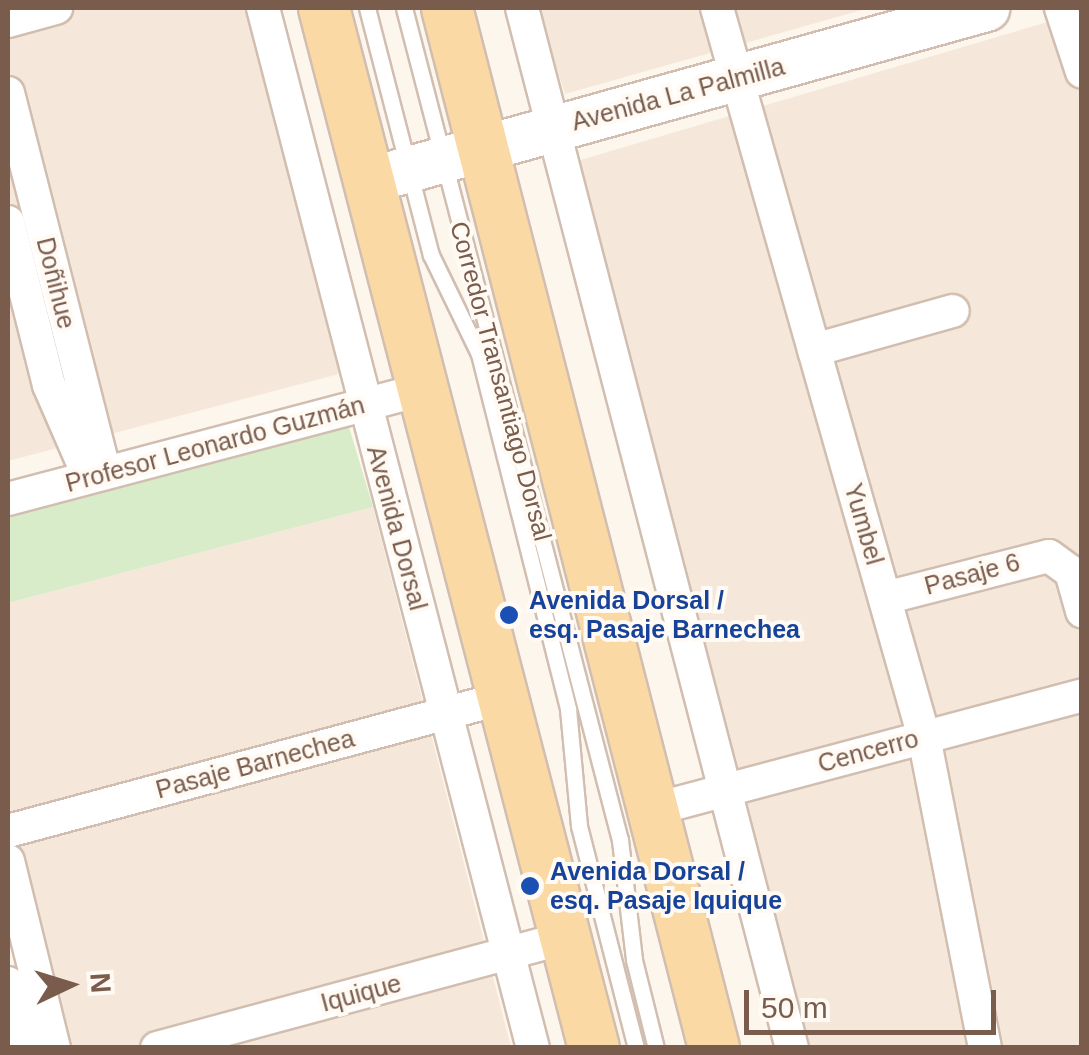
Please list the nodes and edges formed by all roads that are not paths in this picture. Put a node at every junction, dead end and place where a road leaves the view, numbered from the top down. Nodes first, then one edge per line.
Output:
1 (56, 8) edge
2 (263, 8) edge
3 (324, 8) edge
4 (367, 8) edge
5 (404, 8) edge
6 (447, 8) edge
7 (522, 8) edge
8 (717, 8) edge
9 (986, 8) edge
10 (1062, 8) edge
11 (8, 21) edge
12 (1082, 72) edge
13 (737, 78) junction
14 (8, 92) edge
15 (553, 128) junction
16 (426, 165) junction
17 (17, 229) edge
18 (953, 311) dead end
19 (814, 350) junction
20 (423, 389) junction
21 (364, 404) junction
22 (96, 475) junction
23 (8, 499) edge
24 (885, 598) junction
25 (1082, 610) edge
26 (1082, 695) edge
27 (503, 698) junction
28 (445, 714) junction
29 (924, 736) junction
30 (723, 790) junction
31 (654, 809) junction
32 (8, 830) edge
33 (8, 861) edge
34 (565, 938) junction
35 (508, 954) junction
36 (8, 983) edge
37 (24, 1048) edge
38 (54, 1048) edge
39 (157, 1048) edge
40 (534, 1048) edge
41 (594, 1048) edge
42 (636, 1048) edge
43 (656, 1048) edge
44 (714, 1048) edge
45 (792, 1048) edge
46 (985, 1048) edge

1 - 11 street
2 - 21 street, Avenida Dorsal
3 - 16 main road
4 - 16 lane, Corredor Transantiago Dorsal
5 - 16 lane, Corredor Transantiago Dorsal
6 - 16 main road
7 - 15 street
8 - 13 street, Yumbel
9 - 13 street, Avenida La Palmilla
10 - 12 street
13 - 15 street, Avenida La Palmilla
13 - 19 street, Yumbel
14 - 17 street, Doñihue
15 - 16 street, Avenida La Palmilla
15 - 30 street
16 - 20 main road
16 - 31 main road
16 - 42 lane, Corredor Transantiago Dorsal
16 - 43 lane, Corredor Transantiago Dorsal
17 - 22 street, Doñihue
18 - 19 street
19 - 24 street, Yumbel
20 - 21 street, Profesor Leonardo Guzmán
20 - 27 main road
21 - 22 street, Profesor Leonardo Guzmán
21 - 28 street, Avenida Dorsal
22 - 23 street, Profesor Leonardo Guzmán
24 - 25 street, Pasaje 6
24 - 29 street, Yumbel
26 - 29 street, Cencerro
27 - 28 street, Pasaje Barnechea
27 - 34 main road
28 - 32 street, Pasaje Barnechea
28 - 35 street, Avenida Dorsal
29 - 30 street, Cencerro
29 - 46 street, Yumbel
30 - 31 street, Cencerro
30 - 45 street
31 - 44 main road
33 - 38 street
34 - 35 street, Iquique
34 - 41 main road
35 - 39 street, Iquique
35 - 40 street, Avenida Dorsal
36 - 37 street

